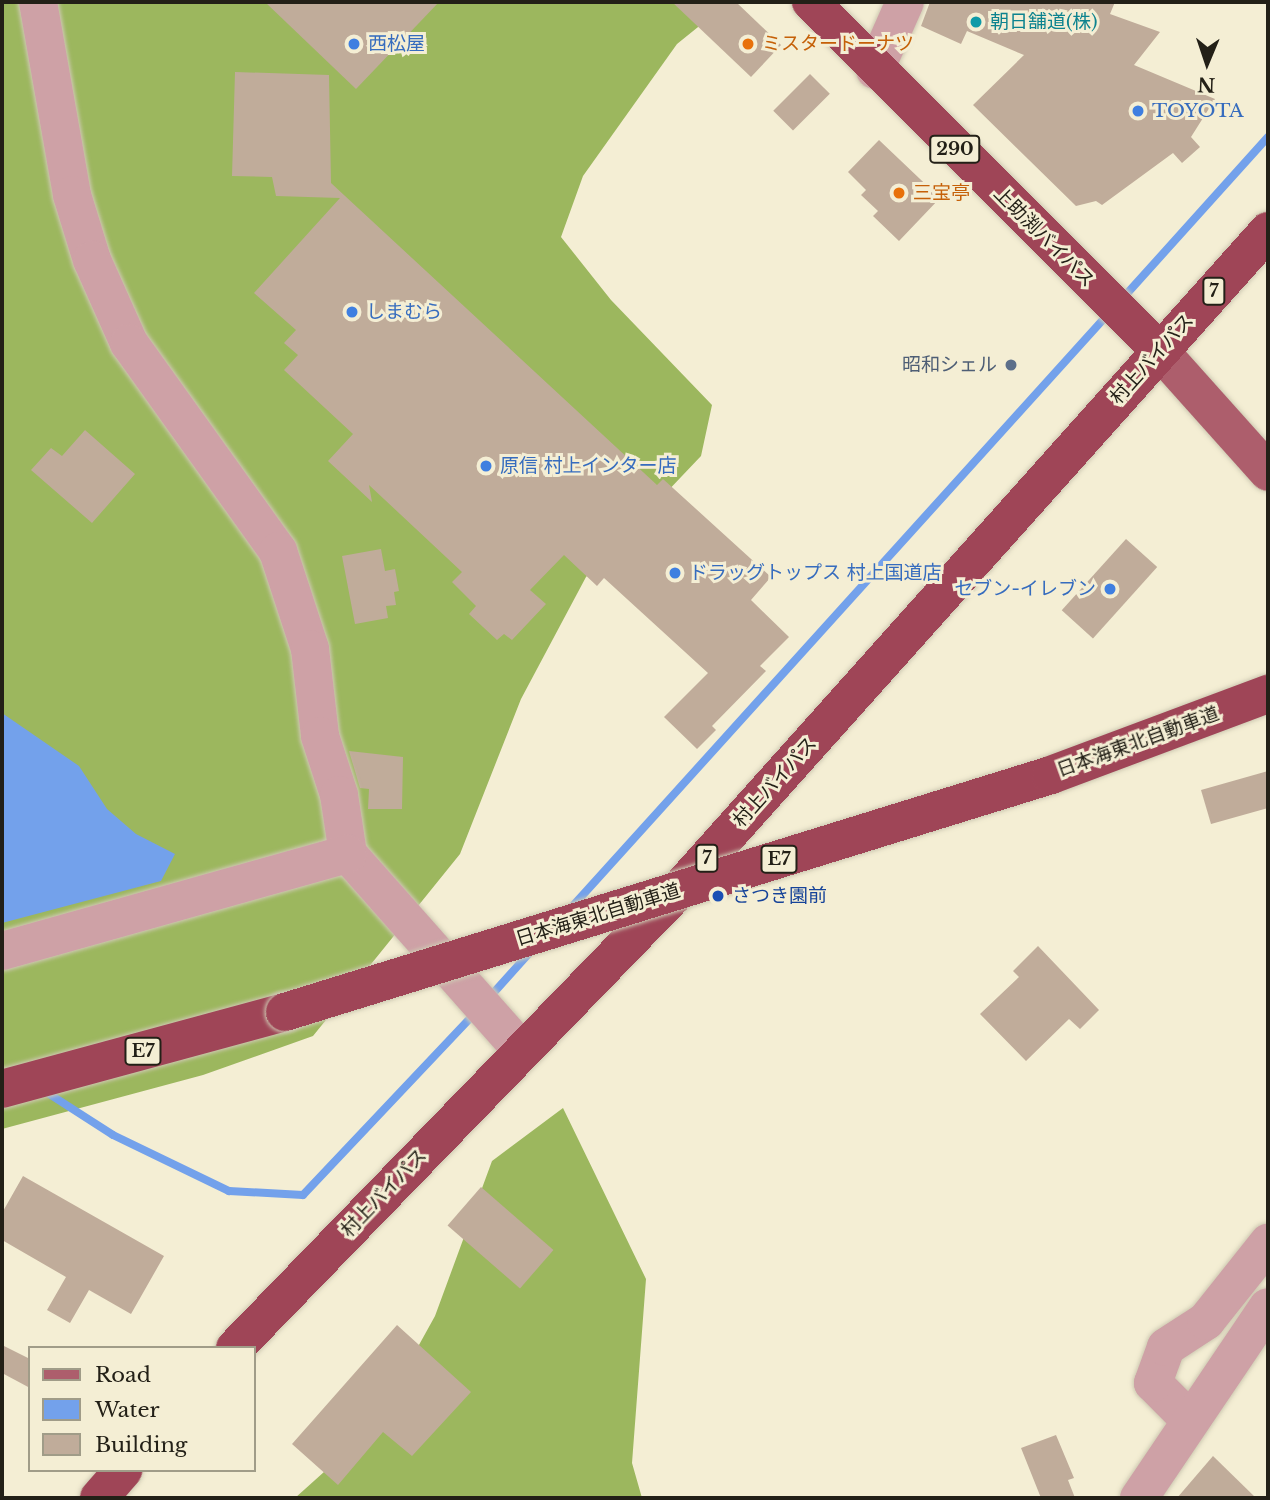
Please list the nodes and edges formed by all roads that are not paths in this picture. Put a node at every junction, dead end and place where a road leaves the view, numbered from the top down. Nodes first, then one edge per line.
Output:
1 (38, 2) edge
2 (811, 2) edge
3 (905, 2) edge
4 (875, 70) junction
5 (1268, 231) edge
6 (1160, 351) junction
7 (1268, 472) edge
8 (1268, 694) edge
9 (348, 854) junction
10 (2, 951) edge
11 (522, 1051) junction
12 (2, 1089) edge
13 (1268, 1243) edge
14 (1268, 1307) edge
15 (237, 1346) edge
16 (1189, 1419) junction
17 (120, 1472) edge
18 (99, 1498) edge
19 (1139, 1498) edge

1 - 9 street
2 - 4 highway, 上助渕バイパス / 290
3 - 4 street
4 - 6 highway, 上助渕バイパス / 290
5 - 6 highway, 村上バイパス / 7
6 - 7 main road
6 - 11 highway, 村上バイパス / 7
8 - 12 highway, 日本海東北自動車道 / E7, bridge
9 - 10 street
9 - 11 street
11 - 15 highway, 村上バイパス / 7
13 - 16 street
14 - 16 street
16 - 19 street
17 - 18 highway

